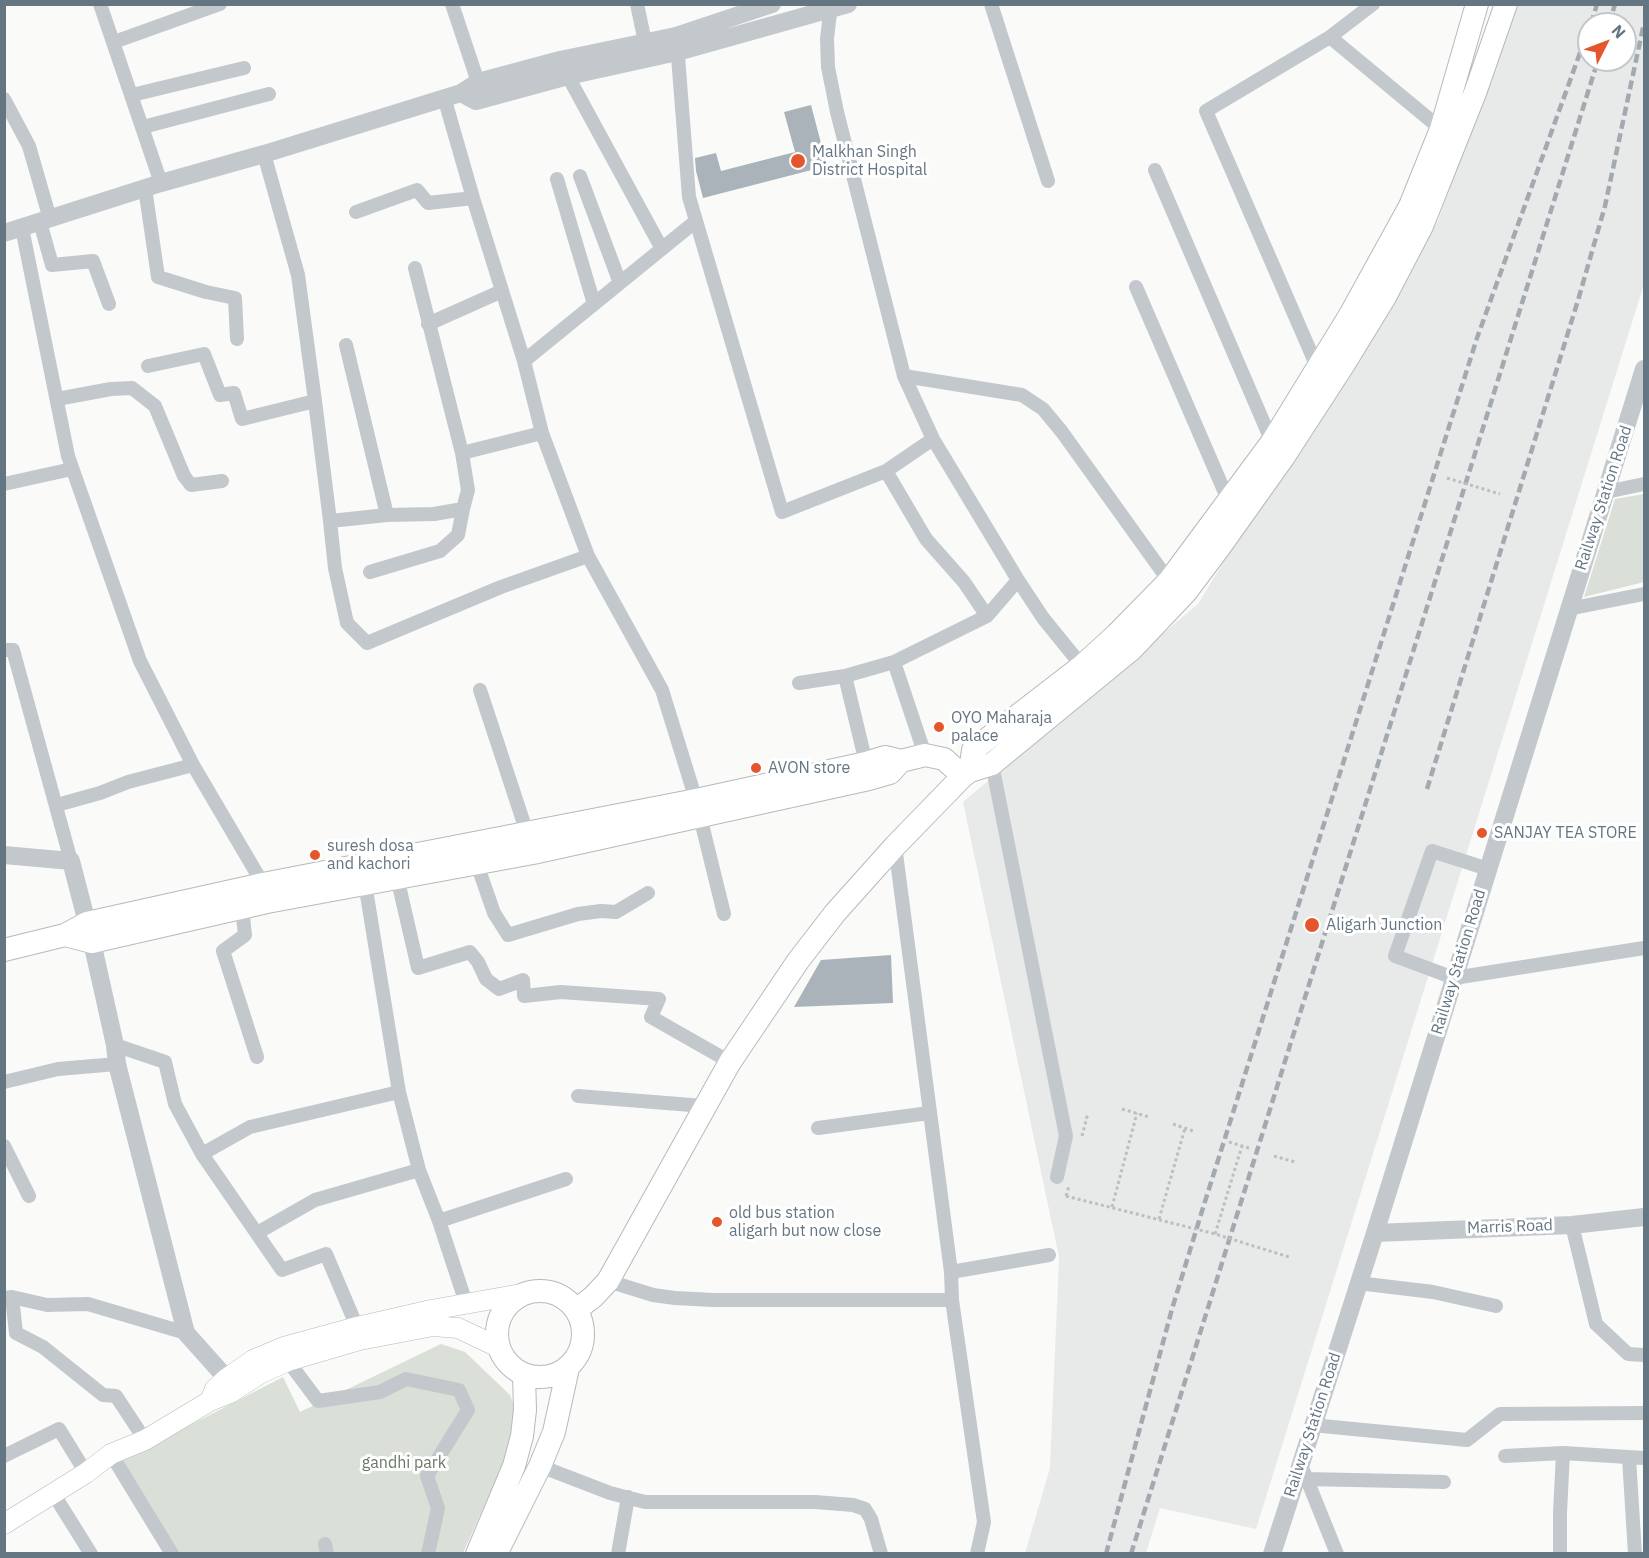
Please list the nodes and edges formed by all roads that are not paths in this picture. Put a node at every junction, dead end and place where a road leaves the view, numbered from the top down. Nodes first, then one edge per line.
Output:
1 (100, 4) edge
2 (220, 4) edge
3 (452, 4) edge
4 (637, 4) edge
5 (772, 4) edge
6 (848, 4) edge
7 (991, 4) edge
8 (1373, 4) edge
9 (1477, 4) edge
10 (1506, 4) edge
11 (830, 7) edge
12 (1330, 38) junction
13 (114, 42) junction
14 (645, 42) junction
15 (677, 44) junction
16 (244, 68) dead end
17 (564, 68) junction
18 (478, 82) junction
19 (269, 94) dead end
20 (132, 95) junction
21 (453, 95) junction
22 (4, 99) edge
23 (143, 127) junction
24 (1441, 129) junction
25 (264, 154) junction
26 (1155, 170) dead end
27 (580, 176) dead end
28 (557, 179) dead end
29 (1048, 181) dead end
30 (153, 186) junction
31 (473, 198) junction
32 (356, 212) dead end
33 (696, 221) junction
34 (37, 223) junction
35 (4, 233) edge
36 (662, 249) junction
37 (415, 268) dead end
38 (620, 283) junction
39 (1136, 287) dead end
40 (502, 291) junction
41 (109, 304) dead end
42 (594, 304) junction
43 (1359, 320) junction
44 (428, 324) junction
45 (237, 339) dead end
46 (346, 345) dead end
47 (524, 361) junction
48 (148, 366) dead end
49 (1318, 369) junction
50 (1644, 369) edge
51 (904, 376) junction
52 (57, 399) junction
53 (315, 401) junction
54 (542, 433) junction
55 (933, 439) junction
56 (1272, 442) junction
57 (462, 453) junction
58 (72, 469) junction
59 (886, 471) junction
60 (222, 481) dead end
61 (4, 484) edge
62 (1644, 484) edge
63 (1605, 492) junction
64 (1229, 502) junction
65 (463, 508) junction
66 (387, 514) junction
67 (330, 522) junction
68 (588, 556) junction
69 (370, 572) dead end
70 (1018, 580) junction
71 (1169, 581) junction
72 (1644, 594) edge
73 (1568, 609) junction
74 (987, 616) junction
75 (4, 650) edge
76 (894, 662) junction
77 (1082, 666) junction
78 (845, 676) junction
79 (799, 683) dead end
80 (480, 690) dead end
81 (925, 755) junction
82 (901, 761) junction
83 (866, 763) junction
84 (992, 764) junction
85 (193, 765) junction
86 (966, 774) junction
87 (814, 782) junction
88 (64, 803) dead end
89 (698, 808) junction
90 (530, 843) junction
91 (895, 846) junction
92 (4, 855) edge
93 (71, 861) junction
94 (477, 864) junction
95 (1488, 869) junction
96 (363, 875) junction
97 (397, 877) junction
98 (265, 893) junction
99 (648, 893) dead end
100 (242, 908) junction
101 (724, 914) dead end
102 (89, 933) junction
103 (1644, 948) edge
104 (4, 950) edge
105 (1454, 978) junction
106 (115, 1045) junction
107 (257, 1057) dead end
108 (730, 1062) junction
109 (117, 1064) junction
110 (4, 1082) edge
111 (399, 1092) junction
112 (578, 1096) dead end
113 (704, 1106) junction
114 (929, 1113) junction
115 (818, 1128) dead end
116 (4, 1146) edge
117 (202, 1154) junction
118 (419, 1170) junction
119 (1057, 1177) dead end
120 (566, 1179) dead end
121 (29, 1196) dead end
122 (1644, 1217) edge
123 (439, 1221) junction
124 (1572, 1225) junction
125 (257, 1233) junction
126 (1375, 1233) junction
127 (1049, 1255) dead end
128 (951, 1272) junction
129 (608, 1281) junction
130 (1358, 1283) junction
131 (521, 1294) junction
132 (8, 1297) edge
133 (952, 1300) junction
134 (466, 1303) junction
135 (1496, 1306) dead end
136 (576, 1310) junction
137 (357, 1327) junction
138 (186, 1333) junction
139 (498, 1347) junction
140 (1644, 1355) edge
141 (288, 1361) junction
142 (568, 1368) junction
143 (524, 1375) junction
144 (232, 1384) junction
145 (1644, 1413) edge
146 (1312, 1425) junction
147 (145, 1440) junction
148 (1563, 1453) junction
149 (111, 1454) junction
150 (4, 1456) edge
151 (1505, 1456) dead end
152 (1629, 1458) junction
153 (1644, 1458) edge
154 (540, 1466) junction
155 (1304, 1471) junction
156 (86, 1473) junction
157 (1444, 1482) dead end
158 (53, 1493) junction
159 (628, 1497) junction
160 (4, 1524) edge
161 (91, 1554) edge
162 (172, 1554) edge
163 (428, 1554) edge
164 (477, 1554) edge
165 (496, 1554) edge
166 (618, 1554) edge
167 (881, 1554) edge
168 (977, 1554) edge
169 (1272, 1554) edge
170 (1336, 1554) edge
171 (1560, 1554) edge
172 (1635, 1554) edge

1 - 13 street
2 - 13 street
3 - 18 street
4 - 14 street
5 - 15 street
6 - 11 street
7 - 29 street
8 - 12 street
9 - 24 main road
10 - 43 main road
11 - 15 street
11 - 51 street
12 - 24 street
12 - 49 street
13 - 20 street
14 - 15 street
14 - 17 street
15 - 17 street
15 - 33 street
16 - 20 street
17 - 18 street
17 - 21 street
17 - 36 street
18 - 21 street
19 - 23 street
20 - 23 street
21 - 25 street
21 - 31 street
22 - 34 street
23 - 30 street
24 - 43 main road
25 - 30 street
25 - 53 street
26 - 56 street
27 - 38 street
28 - 42 street
30 - 34 street
30 - 45 street
31 - 32 street
31 - 40 street
33 - 36 street
33 - 59 street
34 - 35 street
34 - 41 street
34 - 52 street
36 - 38 street
37 - 44 street
38 - 42 street
39 - 64 street
40 - 44 street
40 - 47 street
42 - 47 street
43 - 49 main road
43 - 84 main road
44 - 57 street
46 - 66 street
47 - 54 street
48 - 53 street
49 - 56 main road
50 - 63 street, Railway Station Road
51 - 55 street
51 - 71 street
52 - 58 street
52 - 60 street
53 - 67 street
54 - 57 street
54 - 68 street
55 - 59 street
55 - 70 street
56 - 64 main road
57 - 65 street
58 - 61 street
58 - 85 street
59 - 74 street
62 - 63 street
63 - 73 street, Railway Station Road
64 - 71 main road
65 - 66 street
65 - 69 street
66 - 67 street
67 - 68 street
68 - 89 street
70 - 74 street
70 - 77 street
71 - 77 main road
72 - 73 street
73 - 95 street, Railway Station Road
74 - 76 street
75 - 93 street
76 - 78 street
76 - 81 street
77 - 86 main road
78 - 79 street
78 - 83 street
80 - 90 street
81 - 82 main road
81 - 86 main road
82 - 83 main road
82 - 87 main road
83 - 87 main road
84 - 86 main road
84 - 119 street
85 - 88 street
85 - 98 street
86 - 91 main road
87 - 89 main road
89 - 90 main road
89 - 101 street
90 - 94 main road
90 - 96 main road
91 - 108 main road
91 - 114 street
92 - 93 street
93 - 102 street
94 - 97 main road
94 - 99 street
95 - 105 street, Railway Station Road
95 - 105 street
96 - 97 main road
96 - 98 main road
96 - 111 street
97 - 108 street
98 - 100 main road
98 - 102 main road
100 - 102 main road
100 - 107 street
102 - 104 main road
102 - 106 street
103 - 105 street
105 - 126 street, Railway Station Road
106 - 109 street
106 - 117 street
108 - 113 main road
109 - 110 street
109 - 138 street
111 - 117 street
111 - 118 street
112 - 113 street
113 - 129 main road
114 - 115 street
114 - 128 street
116 - 121 street
117 - 125 street
118 - 123 street
118 - 125 street
120 - 123 street
122 - 124 street, Marris Road
123 - 134 street
124 - 126 street, Marris Road
124 - 140 street
125 - 137 street
126 - 130 street, Railway Station Road
127 - 128 street
128 - 133 street
129 - 133 street
129 - 136 main road
130 - 135 street
130 - 146 street, Railway Station Road
131 - 134 main road
131 - 136 main road
131 - 139 main road
132 - 138 street
132 - 147 street
133 - 168 street
134 - 137 main road
136 - 142 main road
137 - 144 main road
138 - 144 street
139 - 141 main road
139 - 143 main road
141 - 144 main road
141 - 163 street
142 - 143 main road
142 - 154 main road
143 - 164 main road
144 - 147 main road
145 - 146 street
146 - 155 street, Railway Station Road
147 - 149 main road
148 - 151 street
148 - 152 street
148 - 171 street
149 - 156 main road
149 - 162 street
150 - 156 street
152 - 153 street
152 - 172 street
154 - 159 street
154 - 165 main road
155 - 157 street
155 - 169 street, Railway Station Road
155 - 170 street
156 - 158 main road
158 - 160 main road
158 - 161 street
159 - 166 street
159 - 167 street

